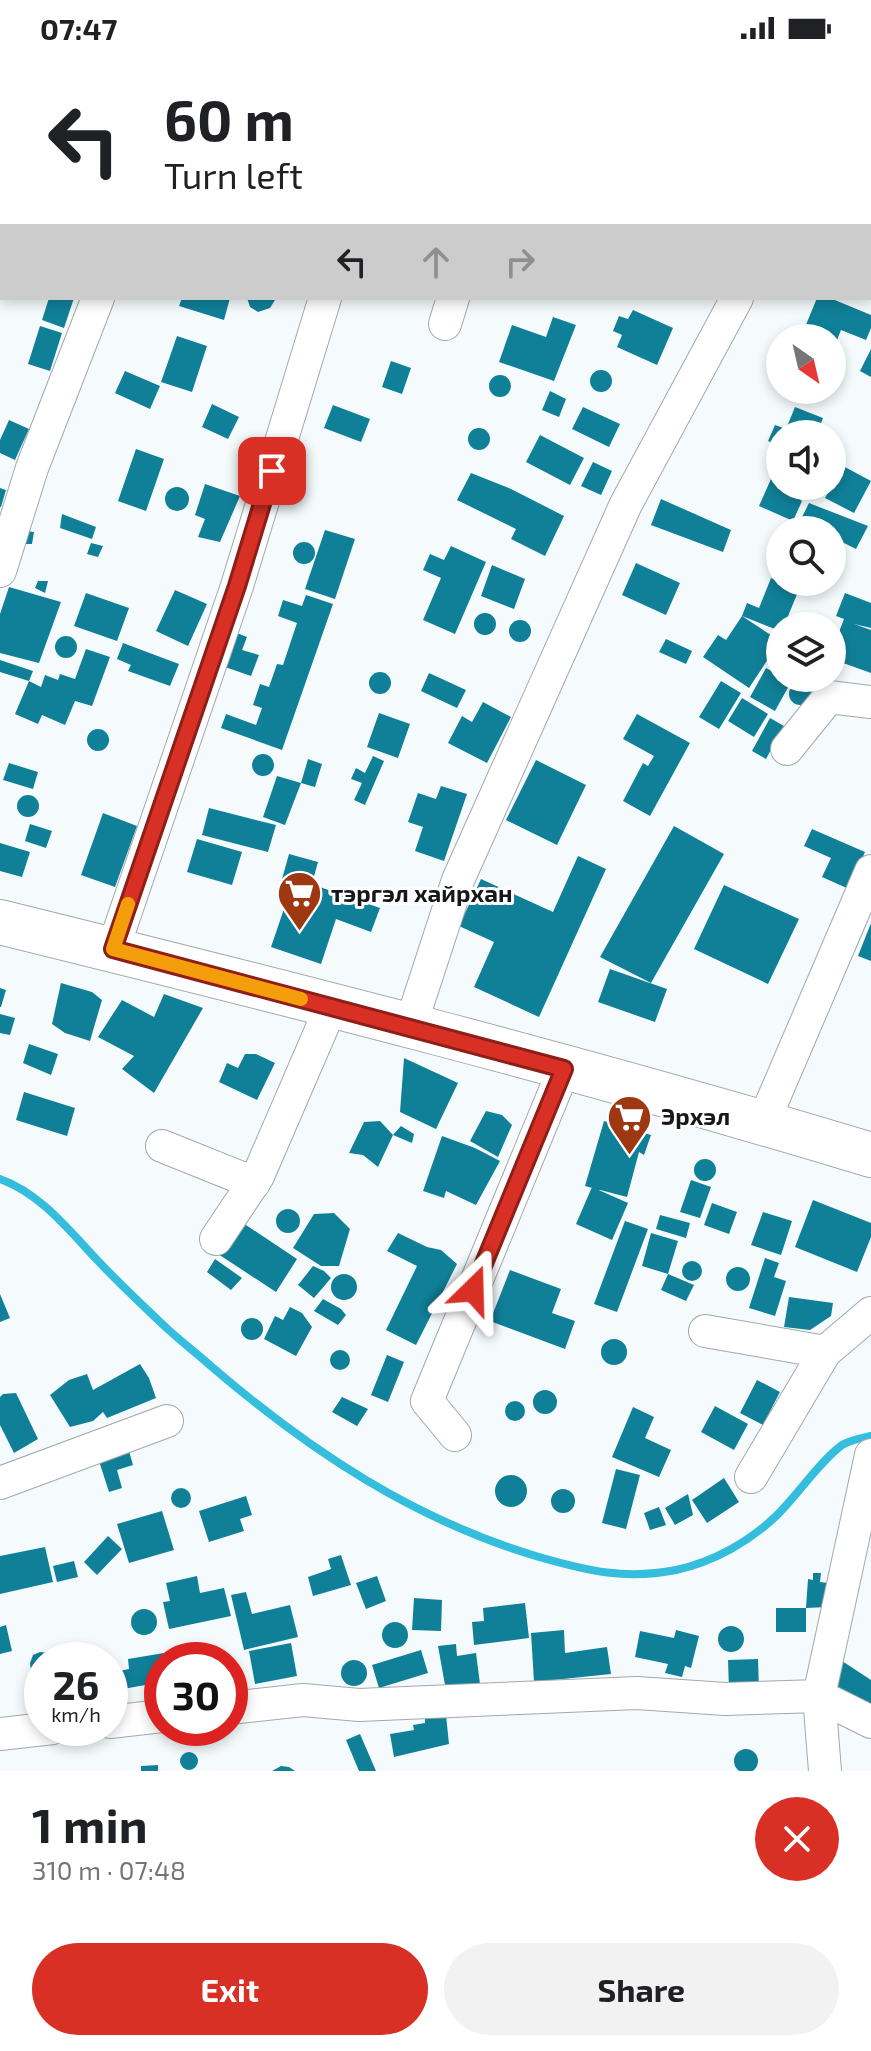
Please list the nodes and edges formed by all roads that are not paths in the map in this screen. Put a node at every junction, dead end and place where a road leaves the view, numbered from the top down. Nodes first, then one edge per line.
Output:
1 (97, 300) edge
2 (324, 300) edge
3 (736, 300) edge
4 (0, 571) edge
5 (871, 702) edge
6 (787, 749) dead end
7 (871, 871) edge
8 (0, 922) edge
9 (113, 949) junction
10 (331, 1007) junction
11 (410, 1027) junction
12 (564, 1069) junction
13 (763, 1123) junction
14 (162, 1146) dead end
15 (871, 1155) edge
16 (254, 1183) junction
17 (216, 1239) dead end
18 (871, 1313) edge
19 (705, 1331) dead end
20 (825, 1352) junction
21 (167, 1421) dead end
22 (455, 1435) dead end
23 (869, 1473) edge
24 (751, 1477) dead end
25 (0, 1483) edge
26 (819, 1696) junction
27 (248, 1706) edge
28 (871, 1722) edge
29 (24, 1731) edge
30 (0, 1734) edge
31 (825, 1771) edge

1 - 4 street
2 - 9 street
3 - 11 street
5 - 6 street
7 - 13 street
8 - 9 main road
9 - 10 main road
10 - 11 main road
10 - 16 street
11 - 12 main road
12 - 13 main road
12 - 22 street
13 - 15 main road
14 - 16 street
16 - 17 street
18 - 20 street
19 - 20 street
20 - 24 street
21 - 25 street
23 - 26 street
26 - 27 street
26 - 28 street
26 - 31 street
29 - 30 street

